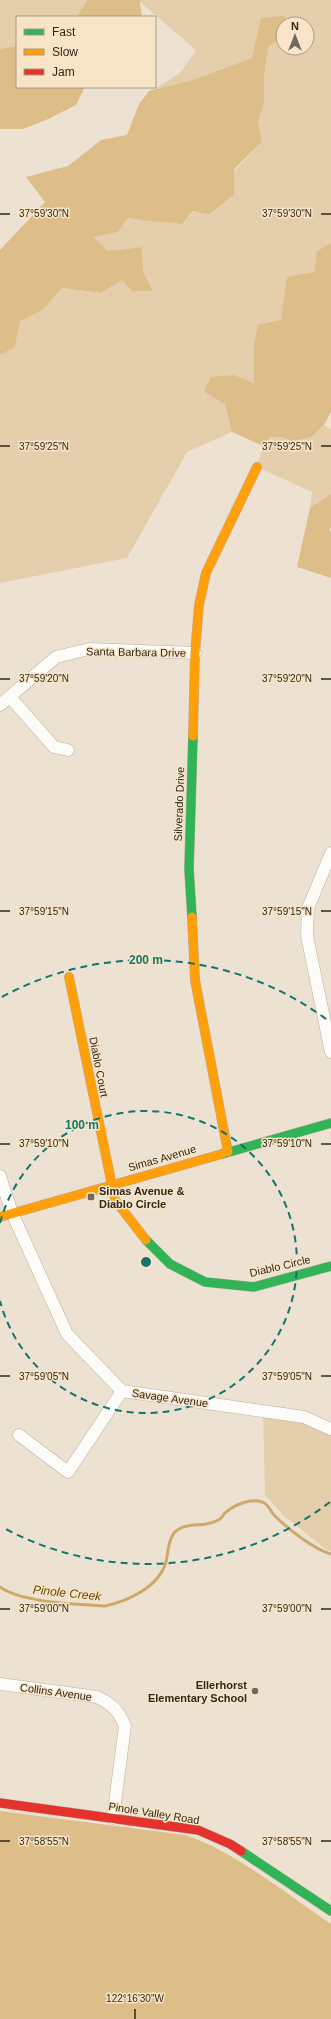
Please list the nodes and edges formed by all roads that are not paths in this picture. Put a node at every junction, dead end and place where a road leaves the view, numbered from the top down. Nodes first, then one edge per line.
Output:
1 (257, 467) dead end
2 (195, 653) junction
3 (5, 701) edge
4 (68, 750) dead end
5 (331, 853) edge
6 (69, 977) dead end
7 (331, 1052) edge
8 (331, 1123) edge
9 (228, 1152) junction
10 (0, 1176) edge
11 (111, 1186) junction
12 (6, 1215) edge
13 (331, 1266) edge
14 (122, 1391) junction
15 (331, 1429) edge
16 (19, 1436) dead end
17 (0, 1684) edge
18 (0, 1803) edge
19 (113, 1818) junction
20 (331, 1911) edge

1 - 2 street, Silverado Drive
2 - 3 street, Santa Barbara Drive
2 - 9 street, Silverado Drive
3 - 4 street
5 - 7 street
6 - 11 street, Diablo Court
8 - 9 street, Simas Avenue
9 - 11 street, Simas Avenue
10 - 12 street, Savage Avenue
11 - 12 street, Simas Avenue
11 - 13 street, Diablo Circle
12 - 14 street, Savage Avenue
14 - 15 street, Savage Avenue
14 - 16 street
17 - 19 street, Collins Avenue
18 - 19 street, Pinole Valley Road
19 - 20 street, Pinole Valley Road

